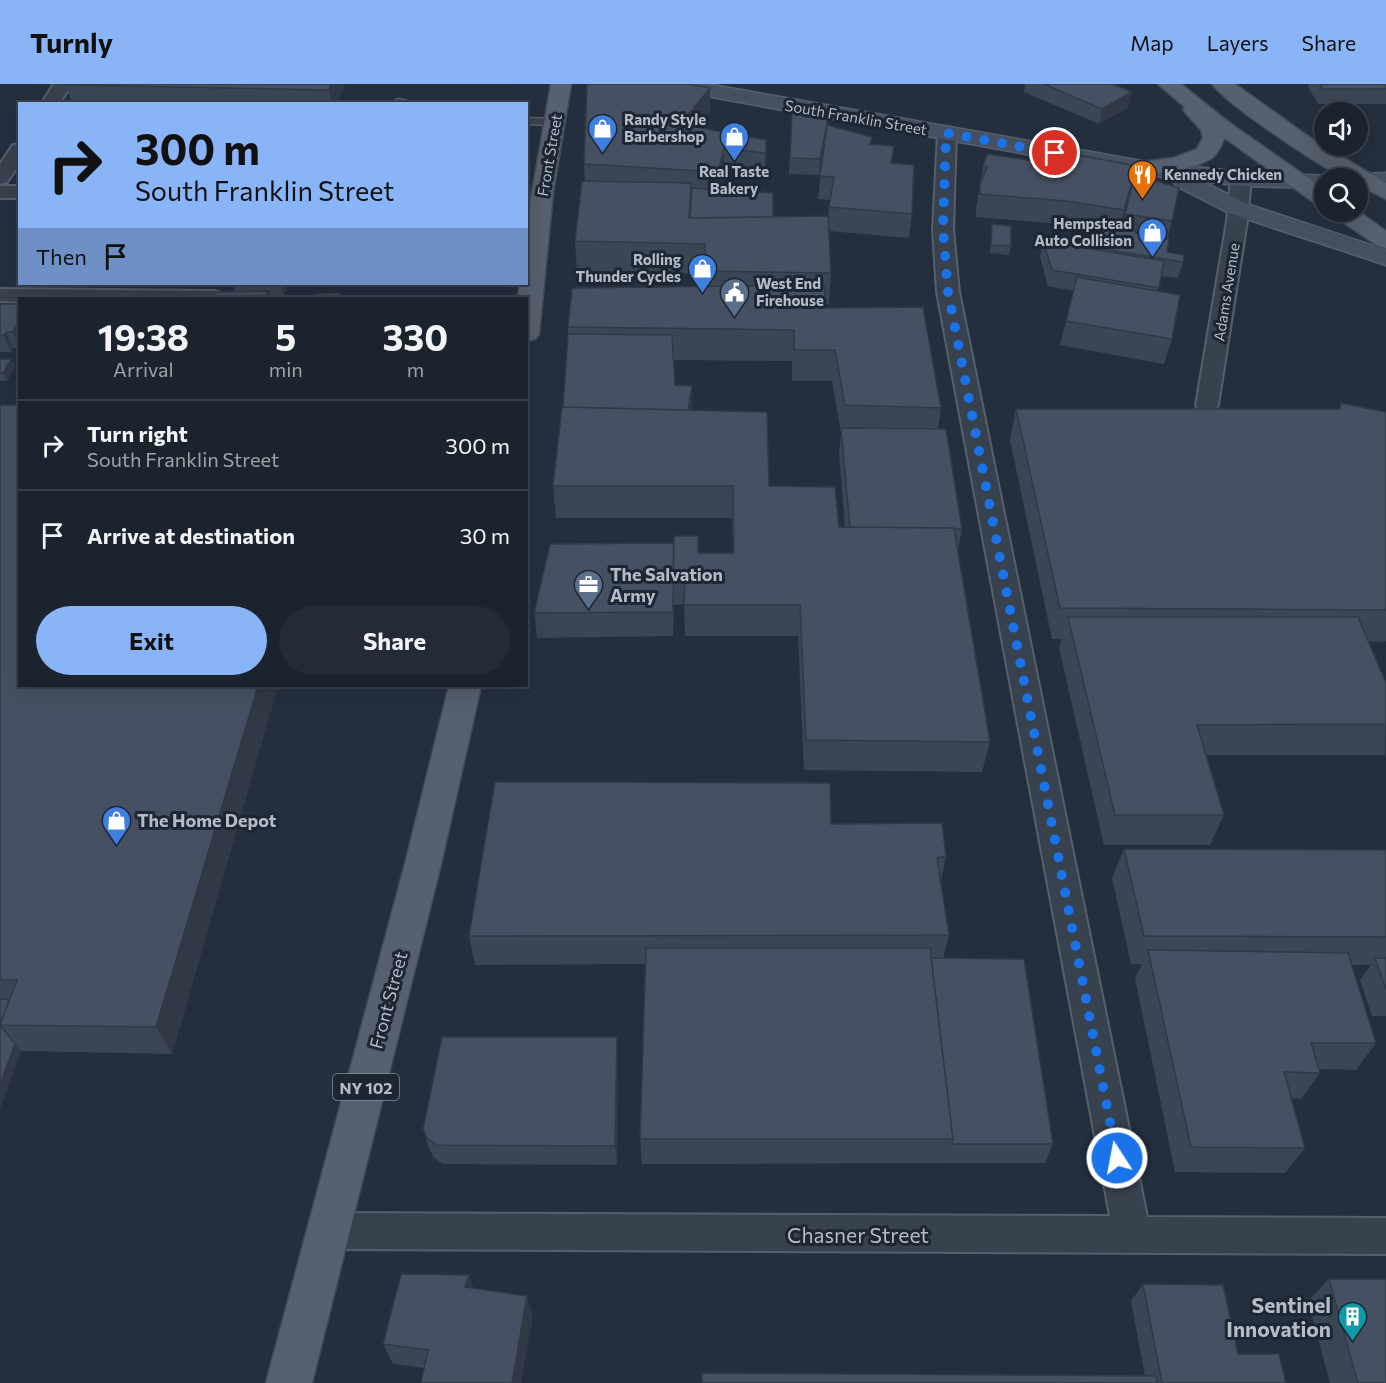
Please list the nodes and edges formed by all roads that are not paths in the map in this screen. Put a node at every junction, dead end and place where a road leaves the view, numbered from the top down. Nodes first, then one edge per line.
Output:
1 (63, 84) edge
2 (561, 84) edge
3 (673, 84) edge
4 (1222, 84) edge
5 (1170, 87) edge
6 (51, 102) edge
7 (528, 121) edge
8 (555, 122) junction
9 (946, 133) junction
10 (18, 152) edge
11 (1142, 168) junction
12 (0, 178) edge
13 (1241, 179) junction
14 (1298, 181) junction
15 (1314, 181) edge
16 (1370, 181) edge
17 (0, 192) edge
18 (18, 192) edge
19 (534, 192) edge
20 (1314, 192) edge
21 (1386, 192) edge
22 (1239, 209) junction
23 (1358, 222) edge
24 (1386, 241) edge
25 (1386, 258) edge
26 (0, 295) edge
27 (214, 297) edge
28 (528, 298) edge
29 (1207, 405) dead end
30 (465, 687) edge
31 (329, 1231) junction
32 (1132, 1235) junction
33 (1386, 1236) edge
34 (289, 1383) edge

1 - 6 street
2 - 8 main road, Front Street
3 - 9 main road, South Franklin Street
4 - 16 main road
5 - 11 main road
5 - 14 main road
7 - 8 lane
8 - 19 main road, Front Street
9 - 11 main road, South Franklin Street
9 - 32 street
10 - 12 street
11 - 13 main road, South Franklin Street
11 - 22 main road
13 - 14 main road, South Franklin Street
13 - 22 street, Adams Avenue
14 - 15 main road, South Franklin Street
14 - 20 main road
16 - 21 main road
17 - 18 street
19 - 28 main road, Front Street
22 - 25 main road
22 - 29 street, Adams Avenue
23 - 24 main road
26 - 27 street
30 - 31 main road, Front Street / NY 102
31 - 32 street, Chasner Street
31 - 34 main road, Front Street / NY 102
32 - 33 street, Chasner Street

